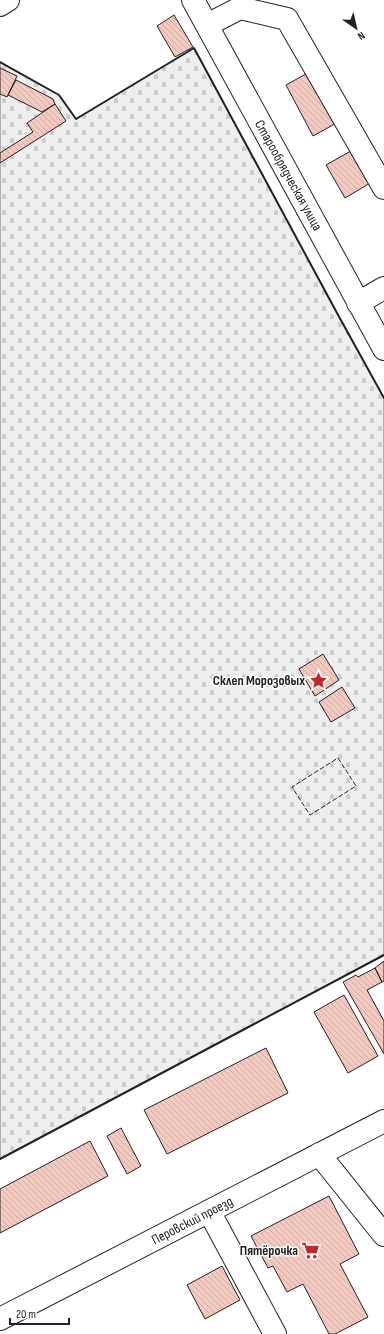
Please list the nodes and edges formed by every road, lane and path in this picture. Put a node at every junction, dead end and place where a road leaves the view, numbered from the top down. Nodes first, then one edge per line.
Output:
1 (8, 0) edge
2 (193, 0) edge
3 (0, 5) edge
4 (207, 25) junction
5 (384, 188) edge
6 (384, 288) edge
7 (358, 303) junction
8 (384, 350) edge
9 (384, 1121) edge
10 (319, 1154) junction
11 (209, 1211) junction
12 (384, 1235) edge
13 (0, 1319) edge
14 (275, 1334) edge

1 - 3 street
2 - 4 street, Старообрядческая улица
4 - 5 street
4 - 7 street, Старообрядческая улица
6 - 7 street
7 - 8 street, Старообрядческая улица
9 - 10 street, Перовский проезд
10 - 11 street, Перовский проезд
10 - 12 street
11 - 13 street, Перовский проезд
11 - 14 street

